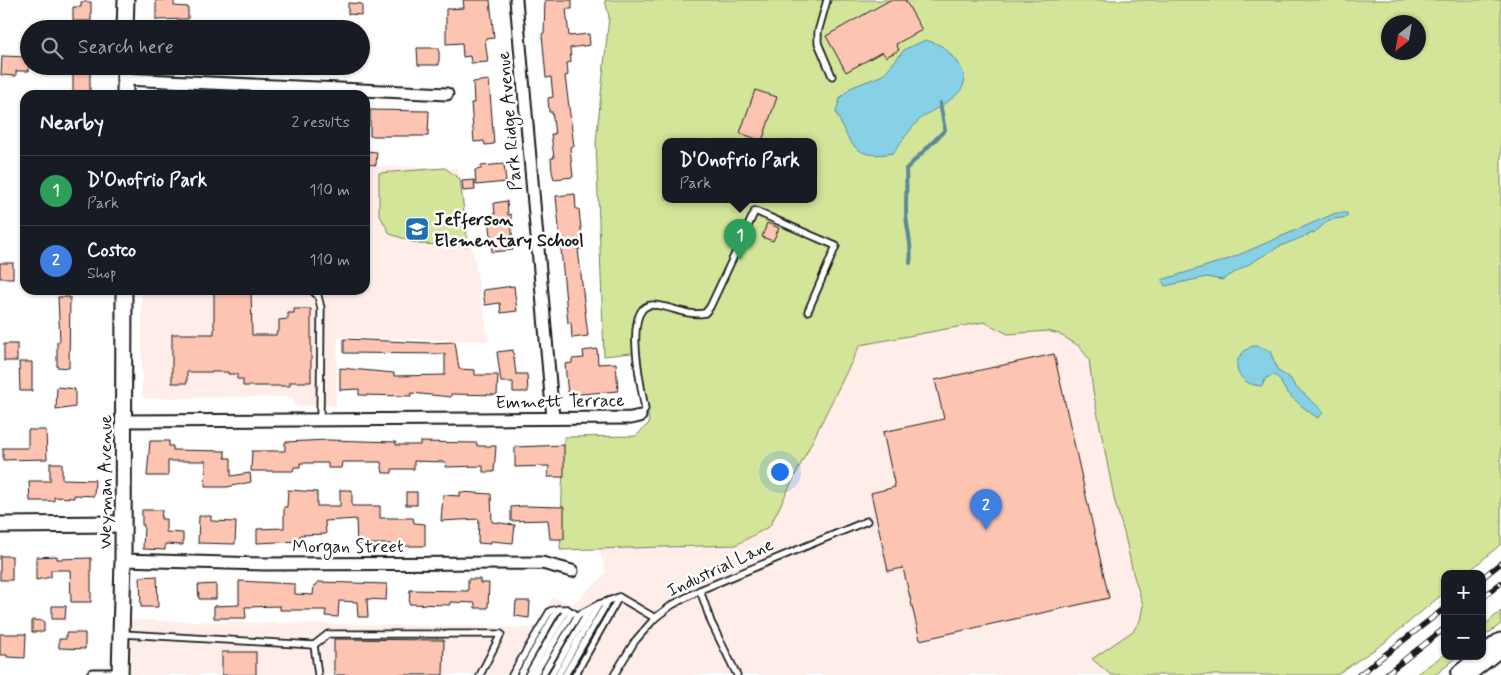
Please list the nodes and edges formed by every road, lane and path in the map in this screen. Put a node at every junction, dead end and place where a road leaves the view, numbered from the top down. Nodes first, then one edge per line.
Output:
1 (126, 0) edge
2 (516, 0) edge
3 (827, 0) edge
4 (126, 20) edge
5 (125, 75) edge
6 (156, 75) edge
7 (832, 76) dead end
8 (125, 90) edge
9 (447, 94) dead end
10 (124, 295) edge
11 (317, 295) edge
12 (808, 311) dead end
13 (640, 416) joint
14 (553, 418) junction
15 (320, 420) junction
16 (124, 421) junction
17 (867, 521) dead end
18 (122, 524) junction
19 (0, 525) edge
20 (123, 560) junction
21 (572, 571) dead end
22 (700, 590) junction
23 (619, 597) junction
24 (608, 600) junction
25 (599, 604) junction
26 (558, 609) junction
27 (590, 609) junction
28 (572, 612) junction
29 (655, 618) junction
30 (121, 634) junction
31 (1501, 644) edge
32 (314, 645) junction
33 (93, 675) edge
34 (120, 675) edge
35 (318, 675) edge
36 (480, 675) edge
37 (512, 675) edge
38 (520, 675) edge
39 (528, 675) edge
40 (534, 675) edge
41 (542, 675) edge
42 (551, 675) edge
43 (558, 675) edge
44 (565, 675) edge
45 (575, 675) edge
46 (614, 675) edge
47 (737, 675) edge
48 (1462, 675) edge

1 - 4 street
2 - 14 street, Park Ridge Avenue
3 - 7 lane
5 - 8 street
6 - 9 street
10 - 16 street, Weyman Avenue
11 - 15 lane
12 - 13 lane, Emmett Terrace
13 - 14 street, Emmett Terrace
14 - 15 street, Emmett Terrace
15 - 16 street, Emmett Terrace
16 - 18 street, Weyman Avenue
17 - 22 lane, Industrial Lane
18 - 19 street
18 - 20 street, Weyman Avenue
20 - 21 street, Morgan Street
20 - 30 street, Weyman Avenue
22 - 29 lane, Industrial Lane
22 - 47 lane
23 - 24 lane
23 - 29 lane
23 - 45 lane
24 - 25 lane
24 - 44 lane
25 - 27 lane
25 - 43 lane
26 - 28 lane
26 - 37 lane
26 - 38 lane
27 - 28 lane
27 - 42 lane
28 - 39 lane
28 - 40 lane
28 - 41 lane
29 - 46 lane, Industrial Lane
30 - 32 lane
30 - 34 street, Weyman Avenue
31 - 48 highway
32 - 35 lane
32 - 36 lane
33 - 34 street

